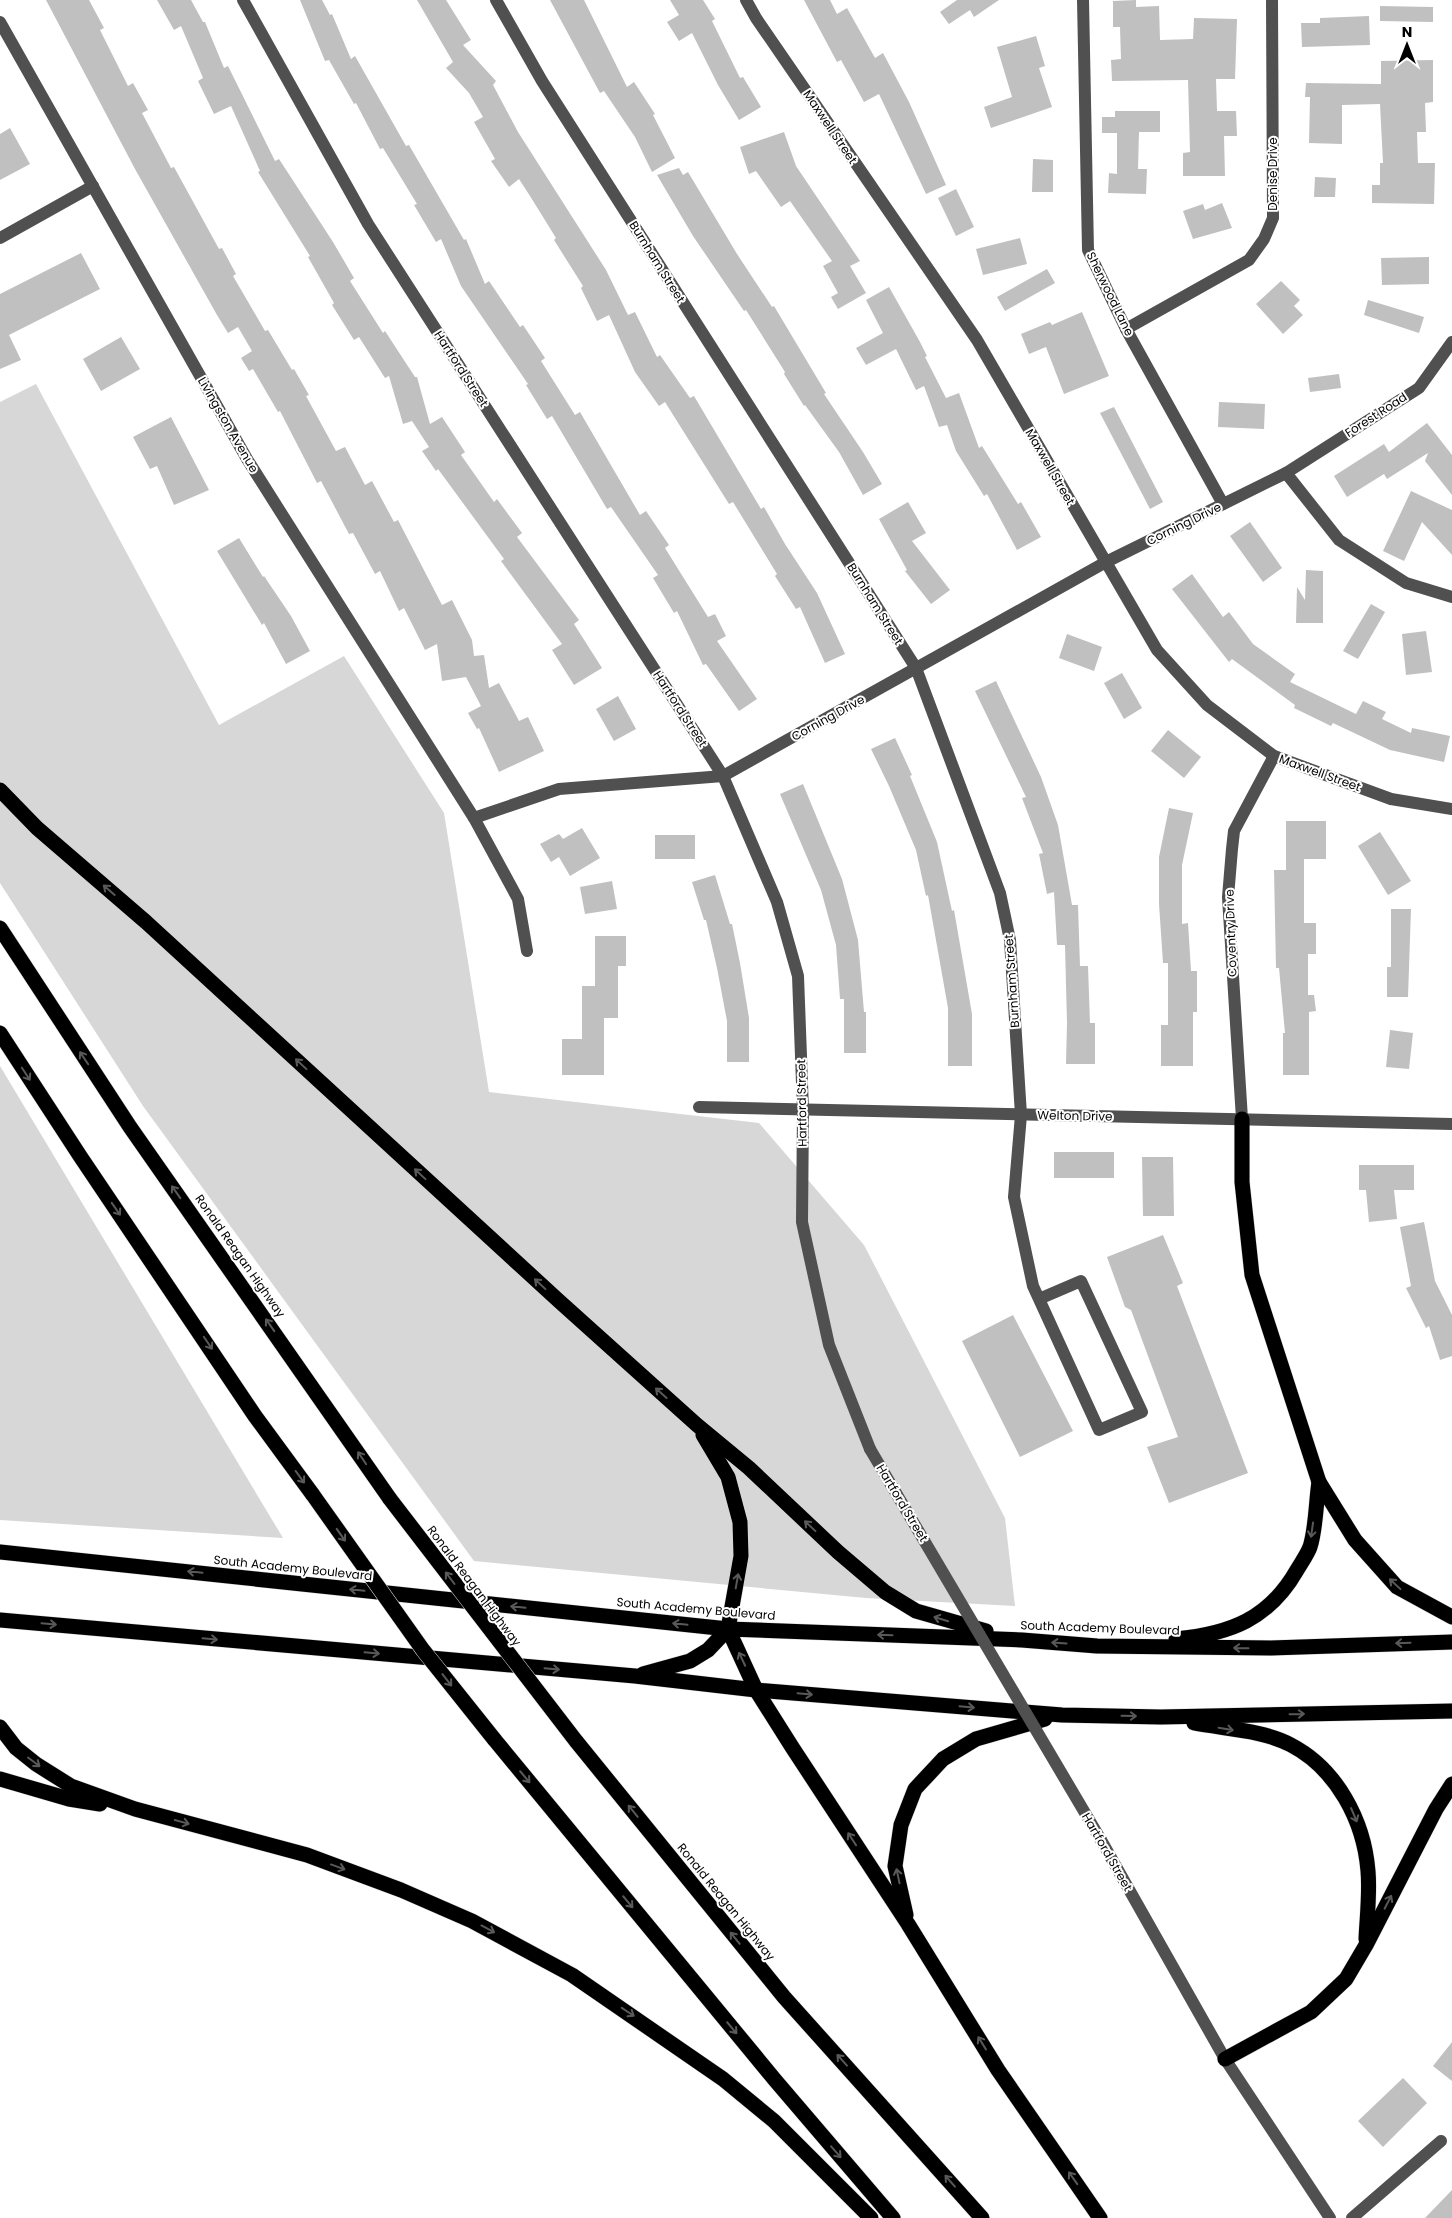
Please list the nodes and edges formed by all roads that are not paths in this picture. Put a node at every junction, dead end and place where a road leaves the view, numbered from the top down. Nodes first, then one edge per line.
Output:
1 (242, 0) edge
2 (496, 0) edge
3 (746, 0) edge
4 (1083, 0) edge
5 (1272, 0) edge
6 (0, 22) edge
7 (93, 186) junction
8 (0, 238) edge
9 (1126, 329) junction
10 (1452, 342) edge
11 (1286, 473) junction
12 (1224, 504) junction
13 (1106, 562) junction
14 (1452, 597) edge
15 (916, 668) junction
16 (1274, 756) junction
17 (723, 776) junction
18 (0, 790) edge
19 (1452, 809) edge
20 (474, 818) junction
21 (0, 928) edge
22 (528, 951) dead end
23 (0, 1033) edge
24 (699, 1107) dead end
25 (803, 1110) junction
26 (1021, 1115) junction
27 (1242, 1119) junction
28 (1452, 1124) edge
29 (1039, 1299) junction
30 (697, 1425) junction
31 (1318, 1482) junction
32 (0, 1552) edge
33 (1452, 1617) edge
34 (0, 1620) edge
35 (728, 1629) junction
36 (1022, 1640) junction
37 (1452, 1642) edge
38 (1097, 1646) junction
39 (635, 1676) junction
40 (756, 1690) junction
41 (1452, 1711) edge
42 (1062, 1715) junction
43 (1160, 1717) junction
44 (0, 1728) edge
45 (0, 1779) edge
46 (1452, 1784) edge
47 (135, 1809) junction
48 (908, 1924) junction
49 (1366, 1945) junction
50 (1225, 2059) junction
51 (1441, 2141) dead end
52 (871, 2218) edge
53 (894, 2218) edge
54 (982, 2218) edge
55 (1100, 2218) edge
56 (1330, 2218) edge
57 (1352, 2218) edge

1 - 17 street, Hartford Street
2 - 15 street, Burnham Street
3 - 13 street, Maxwell Street
4 - 9 street, Sherwood Lane
5 - 9 street, Denise Drive
6 - 7 street, Livingston Avenue
7 - 8 street
7 - 20 street, Livingston Avenue
9 - 12 street, Sherwood Lane
10 - 11 street, Forest Road
11 - 12 street, Corning Drive
11 - 14 street
12 - 13 street, Corning Drive
13 - 15 street, Corning Drive
13 - 16 street, Maxwell Street
15 - 17 street, Corning Drive
15 - 26 street, Burnham Street
16 - 19 street, Maxwell Street
16 - 27 street, Coventry Drive
17 - 20 street, Corning Drive
17 - 25 street, Hartford Street
30 -> 18 highway
20 - 22 street
54 -> 21 highway, Ronald Reagan Highway, bridge
23 -> 53 highway, bridge
24 - 25 street, Welton Drive
25 - 26 street, Welton Drive
25 - 50 street, Hartford Street, bridge
26 - 27 street, Welton Drive
26 - 29 street, Burnham Street
27 - 28 street, Welton Drive
27 - 31 highway
29 - 29 street, Burnham Street
35 -> 30 highway
36 -> 30 highway
33 -> 31 highway
31 -> 38 highway
35 -> 32 highway, South Academy Boulevard
34 -> 39 highway
36 -> 35 highway, South Academy Boulevard
35 - 39 highway
40 -> 35 highway
38 -> 36 highway, South Academy Boulevard
37 -> 38 highway, South Academy Boulevard
39 - 40 highway
40 -> 42 highway
48 -> 40 highway
43 -> 41 highway
42 -> 43 highway
48 -> 42 highway
43 -> 49 highway
44 -> 47 highway
45 - 47 highway
49 -> 46 highway
47 -> 52 highway
55 -> 48 highway
49 - 50 highway
50 - 56 street, Hartford Street
51 - 57 street

